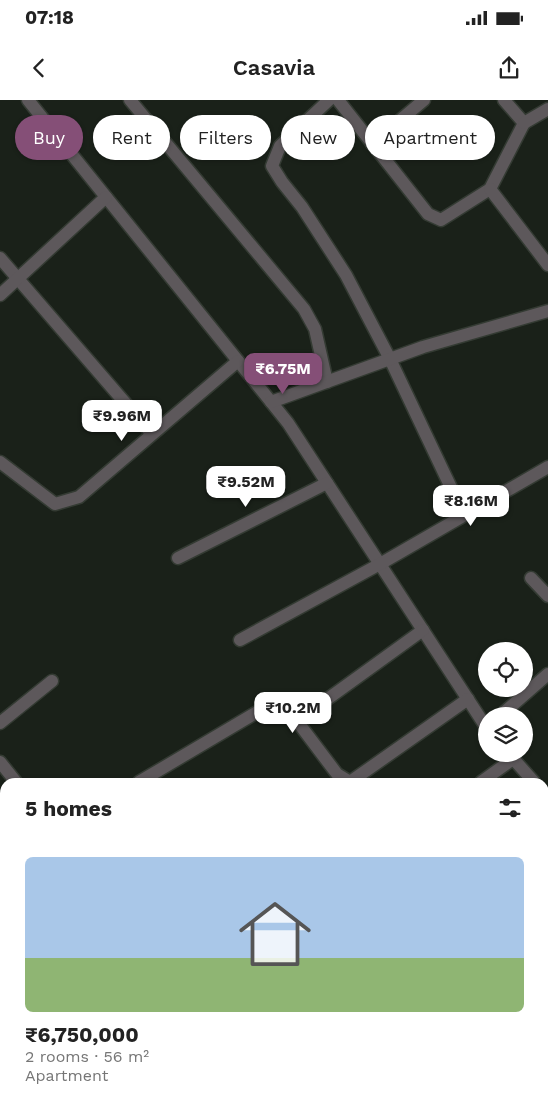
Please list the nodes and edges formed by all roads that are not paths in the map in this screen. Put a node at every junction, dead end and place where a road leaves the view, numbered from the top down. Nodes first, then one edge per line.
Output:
1 (28, 100) edge
2 (130, 100) edge
3 (329, 100) edge
4 (338, 100) edge
5 (424, 100) edge
6 (504, 100) edge
7 (548, 109) edge
8 (406, 115) edge
9 (524, 123) junction
10 (365, 135) edge
11 (385, 160) edge
12 (490, 189) junction
13 (106, 197) junction
14 (0, 258) edge
15 (548, 265) edge
16 (18, 279) junction
17 (0, 295) edge
18 (548, 311) edge
19 (390, 358) junction
20 (238, 361) junction
21 (327, 382) junction
22 (271, 402) junction
23 (152, 434) junction
24 (0, 462) edge
25 (548, 467) edge
26 (327, 483) junction
27 (464, 515) junction
28 (178, 558) dead end
29 (380, 564) junction
30 (531, 578) dead end
31 (548, 596) edge
32 (423, 630) junction
33 (240, 640) dead end
34 (548, 674) edge
35 (52, 681) dead end
36 (468, 699) junction
37 (510, 707) edge
38 (478, 715) edge
39 (298, 721) junction
40 (0, 723) edge
41 (504, 762) edge
42 (516, 762) edge
43 (0, 763) edge
44 (13, 778) edge
45 (146, 778) edge
46 (344, 778) edge
47 (356, 778) edge
48 (486, 778) edge
49 (530, 778) edge

1 - 13 street
2 - 21 street
3 - 19 street
4 - 10 street
5 - 8 street
6 - 9 street
7 - 9 street
9 - 12 street
11 - 12 street
12 - 15 street
13 - 16 street
13 - 20 street
14 - 16 street
16 - 17 street
16 - 23 street
18 - 19 street
19 - 21 street
19 - 27 street
20 - 22 street
20 - 23 street
21 - 22 street
22 - 26 street
23 - 24 street
25 - 27 street
26 - 28 street
26 - 29 street
27 - 29 street
29 - 32 street
29 - 33 street
30 - 31 street
32 - 36 street
32 - 39 street
34 - 37 street
35 - 40 street
36 - 38 street
36 - 47 street
39 - 45 street
39 - 46 street
41 - 48 street
42 - 49 street
43 - 44 street

